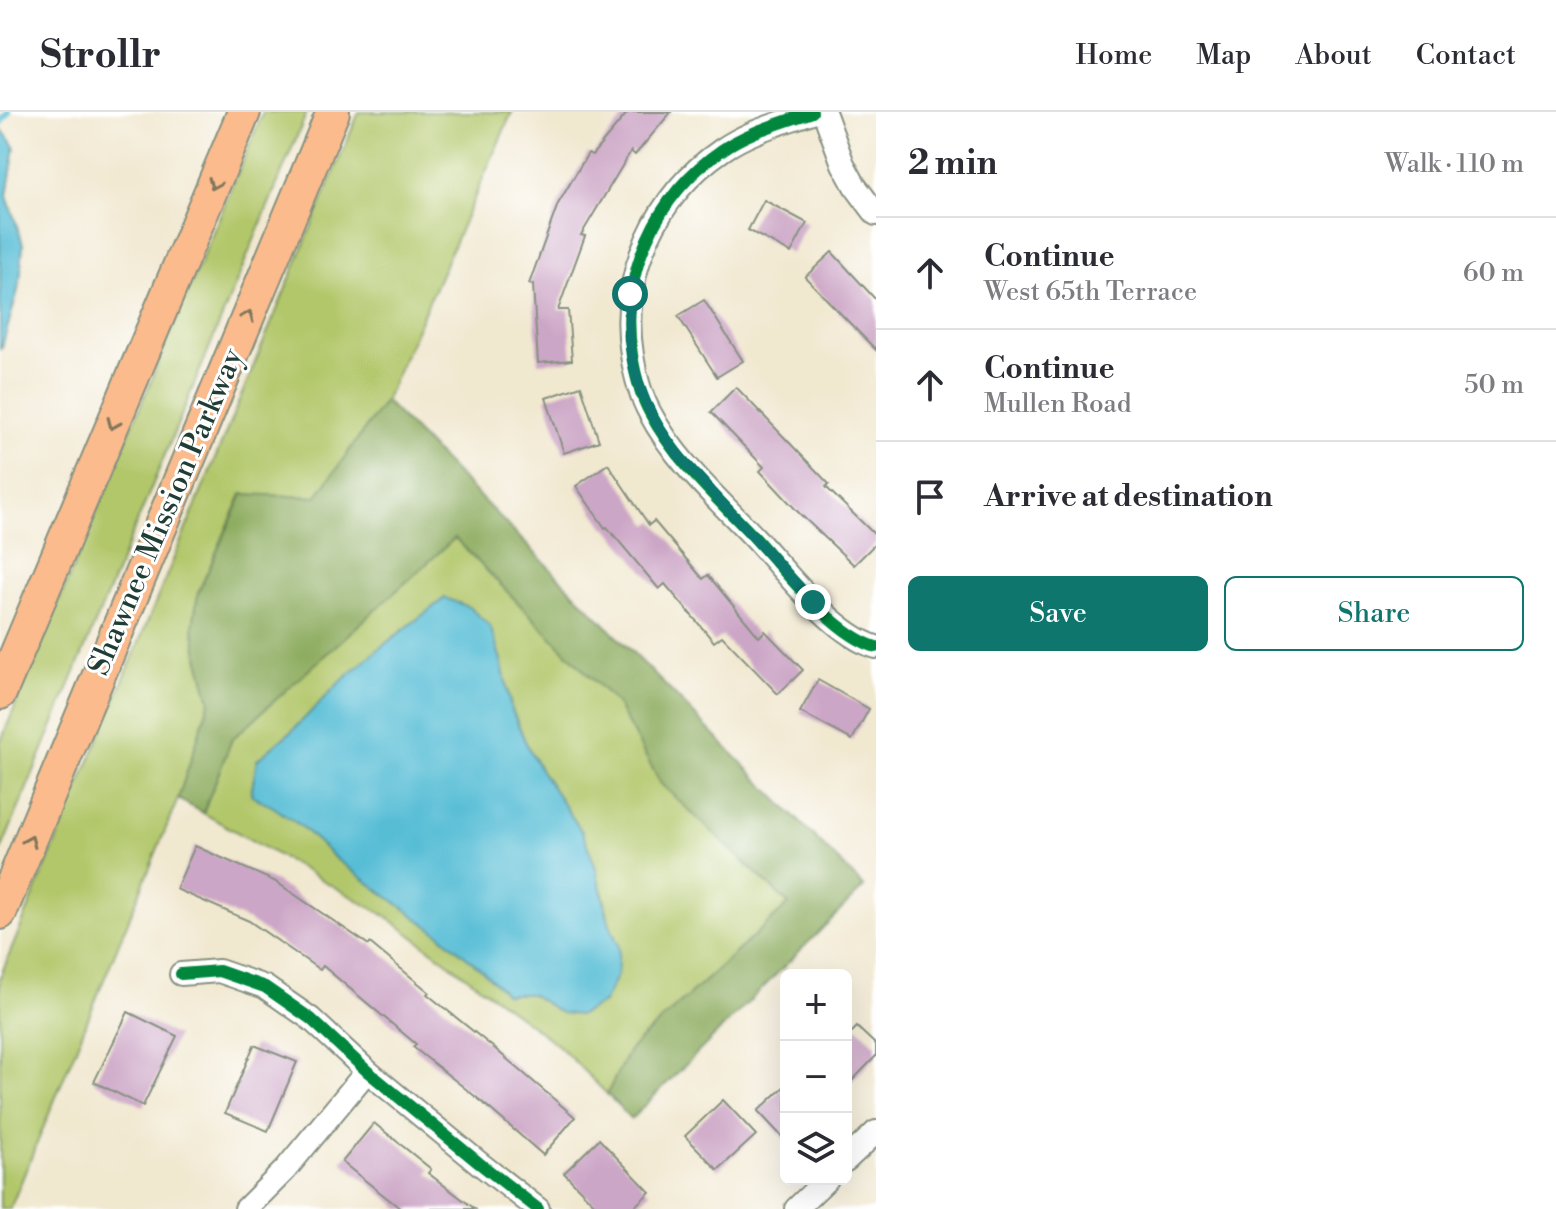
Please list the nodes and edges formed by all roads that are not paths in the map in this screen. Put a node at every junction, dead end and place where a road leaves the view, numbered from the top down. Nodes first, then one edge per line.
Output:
1 (244, 112) edge
2 (333, 112) edge
3 (812, 112) edge
4 (824, 112) edge
5 (876, 214) edge
6 (876, 647) edge
7 (0, 693) edge
8 (0, 913) edge
9 (181, 974) dead end
10 (367, 1071) junction
11 (876, 1132) edge
12 (852, 1154) edge
13 (821, 1185) edge
14 (246, 1209) edge
15 (538, 1209) edge
16 (796, 1209) edge

1 -> 7 highway
8 -> 2 highway, Shawnee Mission Parkway
3 - 6 street
4 - 5 street
9 - 10 street
10 - 14 street
10 - 15 street
11 - 12 street
13 - 16 street

